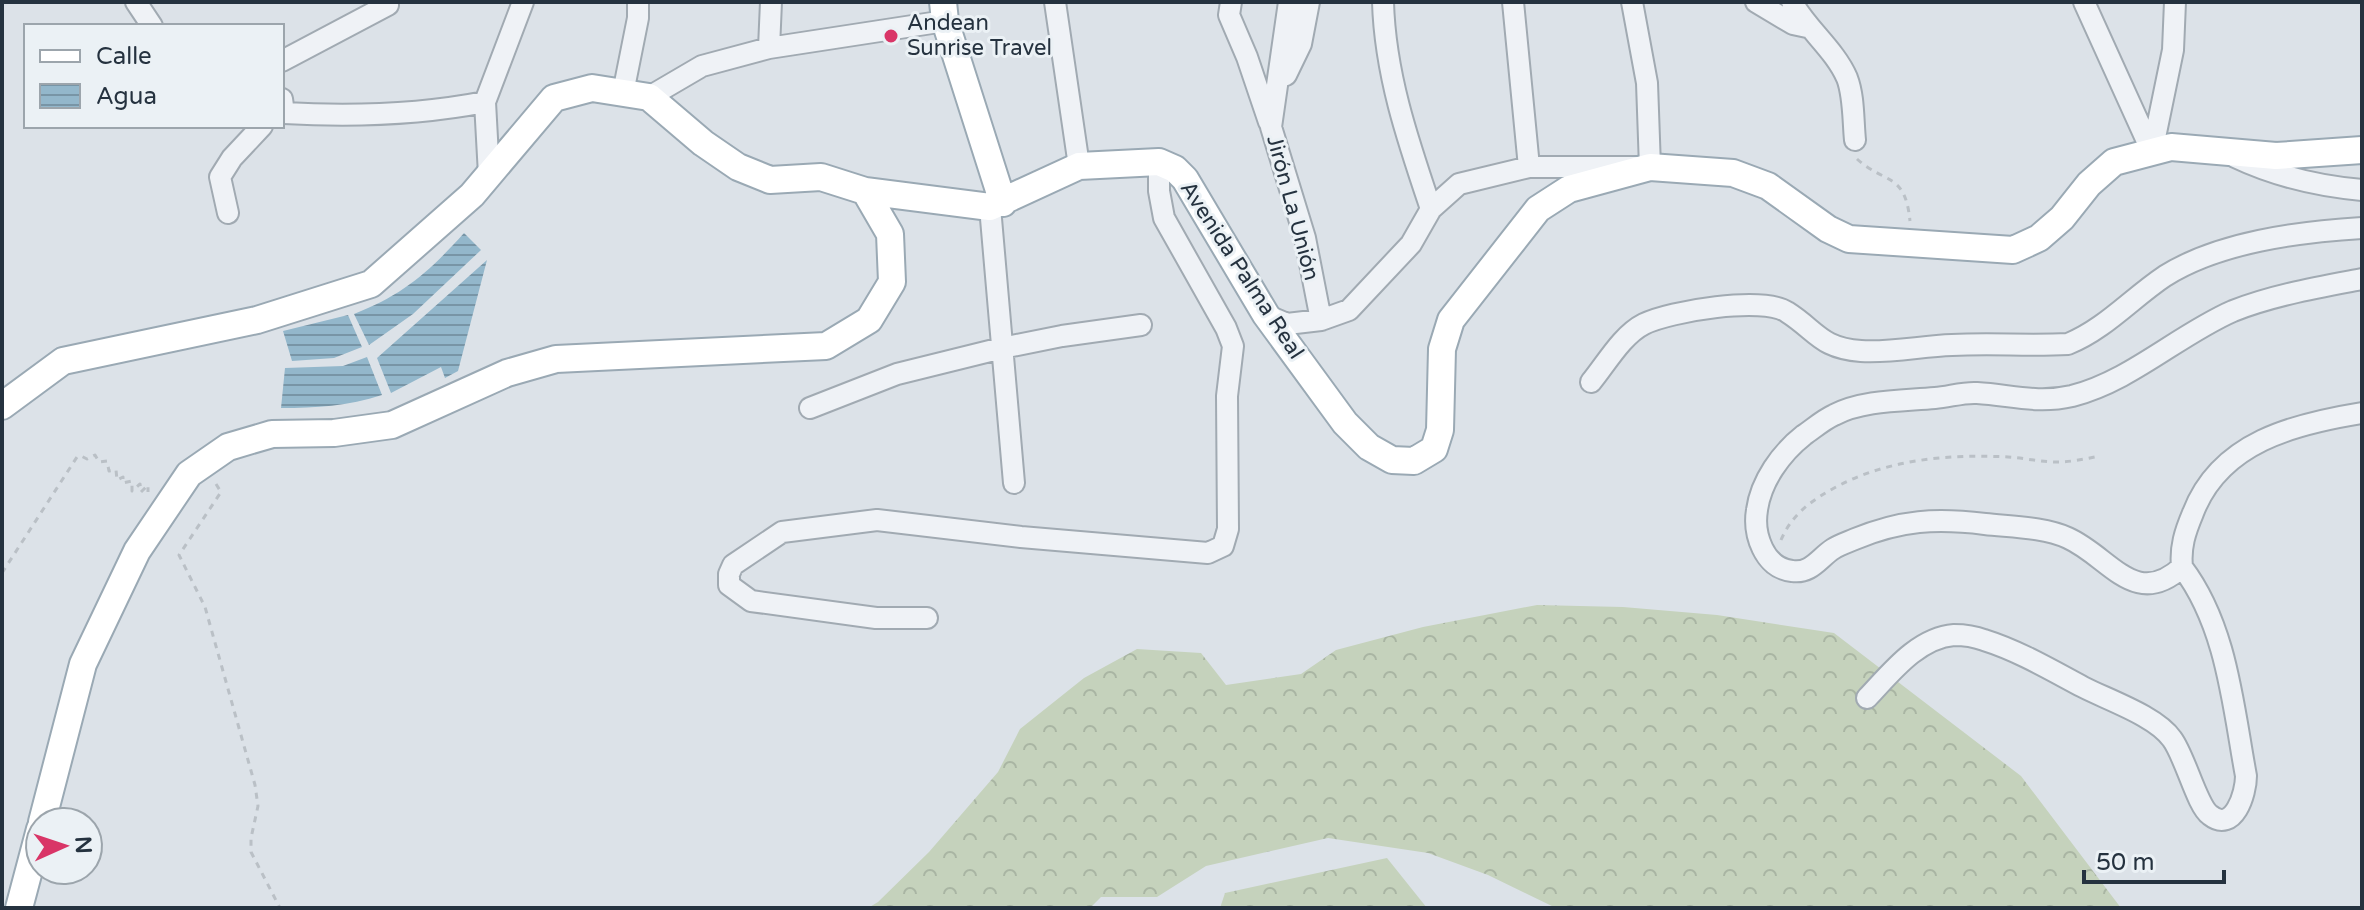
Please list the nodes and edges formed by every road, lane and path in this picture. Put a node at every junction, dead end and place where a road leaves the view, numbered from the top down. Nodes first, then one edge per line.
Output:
1 (136, 2) edge
2 (523, 2) edge
3 (638, 2) edge
4 (771, 2) edge
5 (1055, 2) edge
6 (1231, 2) edge
7 (1289, 2) edge
8 (1309, 2) edge
9 (1383, 2) edge
10 (1513, 2) edge
11 (1632, 2) edge
12 (1756, 2) edge
13 (1792, 2) edge
14 (2084, 2) edge
15 (2175, 2) edge
16 (388, 5) dead end
17 (944, 12) edge
18 (151, 24) edge
19 (1807, 27) junction
20 (769, 48) junction
21 (284, 60) edge
22 (636, 95) junction
23 (1276, 97) junction
24 (485, 102) junction
25 (284, 109) edge
26 (1271, 127) junction
27 (260, 128) edge
28 (1855, 140) joint
29 (2219, 150) junction
30 (2362, 150) edge
31 (2152, 152) junction
32 (1159, 162) junction
33 (1079, 166) junction
34 (1529, 167) junction
35 (1650, 167) junction
36 (489, 175) junction
37 (2362, 190) edge
38 (865, 191) junction
39 (996, 205) junction
40 (1431, 209) junction
41 (228, 213) dead end
42 (2362, 228) edge
43 (1912, 243) junction
44 (2362, 279) edge
45 (1266, 315) junction
46 (1321, 320) junction
47 (1141, 325) dead end
48 (1002, 348) junction
49 (1591, 382) dead end
50 (3, 403) edge
51 (810, 408) dead end
52 (2362, 413) edge
53 (2099, 456) dead end
54 (216, 483) dead end
55 (1014, 483) dead end
56 (168, 506) junction
57 (1778, 546) dead end
58 (2182, 567) junction
59 (2, 573) edge
60 (927, 618) dead end
61 (1867, 698) dead end
62 (46, 806) edge
63 (25, 886) edge
64 (19, 908) edge
65 (280, 908) edge

1 - 18 street
2 - 24 street
3 - 22 street
4 - 20 street
5 - 33 street
6 - 26 street
7 - 23 street, Jirón La Unión
8 - 23 street
9 - 40 street
10 - 34 street
11 - 35 street
12 - 19 street
13 - 19 street
14 - 31 street
15 - 31 street
16 - 21 street
17 - 20 street
17 - 39 main road
19 - 28 street
20 - 22 street
22 - 36 main road
22 - 38 main road
23 - 26 street, Jirón La Unión
24 - 25 street
24 - 36 street
26 - 46 street, Jirón La Unión
27 - 41 street
28 - 43 path
29 - 30 main road, Avenida Palma Real
29 - 31 main road, Avenida Palma Real
29 - 37 street
31 - 43 main road, Avenida Palma Real
32 - 33 main road, Avenida Palma Real
32 - 45 main road, Avenida Palma Real
32 - 60 street
33 - 39 main road, Avenida Palma Real
34 - 35 street
34 - 40 street
35 - 43 main road, Avenida Palma Real
35 - 45 main road, Avenida Palma Real
36 - 50 main road
38 - 39 main road
38 - 56 main road
39 - 48 street
40 - 46 street
42 - 49 street
44 - 58 street
45 - 46 street
47 - 48 street
48 - 51 street
48 - 55 street
52 - 58 street
53 - 57 path
54 - 65 path
56 - 59 path
56 - 62 main road
58 - 61 street
63 - 64 main road

